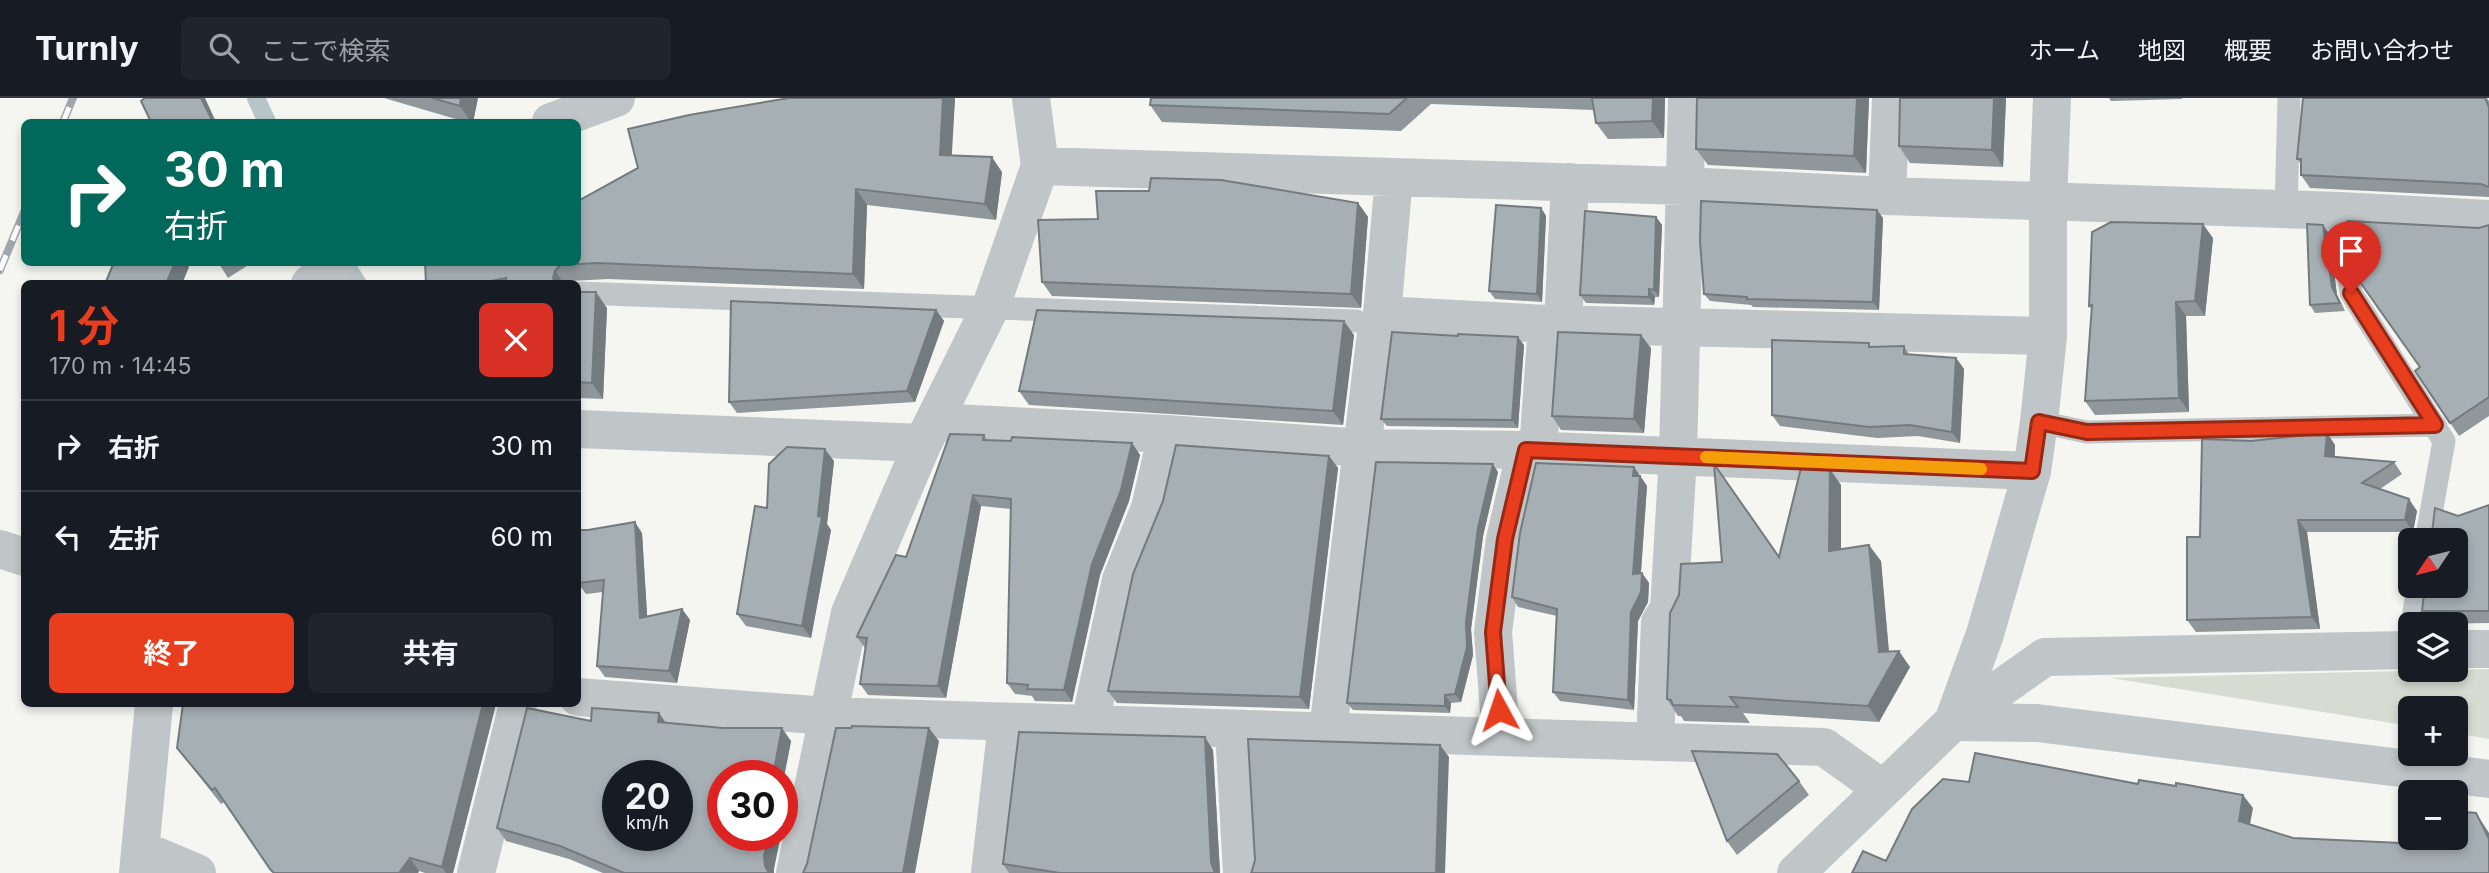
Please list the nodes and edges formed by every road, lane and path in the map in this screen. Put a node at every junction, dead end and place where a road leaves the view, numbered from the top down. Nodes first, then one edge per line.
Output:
1 (616, 98) edge
2 (1031, 98) edge
3 (1687, 98) edge
4 (1891, 98) edge
5 (2052, 98) edge
6 (2289, 98) edge
7 (559, 119) edge
8 (1040, 166) junction
9 (1394, 177) junction
10 (1570, 182) junction
11 (1684, 186) junction
12 (1887, 197) junction
13 (2048, 201) junction
14 (2286, 211) junction
15 (2340, 211) junction
16 (2489, 219) edge
17 (331, 266) edge
18 (315, 280) edge
19 (581, 293) edge
20 (992, 306) junction
21 (1369, 318) junction
22 (1555, 324) junction
23 (1680, 328) junction
24 (2048, 336) junction
25 (2039, 422) junction
26 (2435, 425) junction
27 (581, 429) edge
28 (929, 432) junction
29 (1167, 434) junction
30 (1363, 448) junction
31 (1532, 451) junction
32 (1678, 456) junction
33 (2032, 471) junction
34 (2428, 528) edge
35 (0, 549) edge
36 (21, 556) edge
37 (2398, 641) edge
38 (2468, 649) edge
39 (2489, 649) edge
40 (581, 697) edge
41 (154, 707) edge
42 (516, 707) edge
43 (827, 716) junction
44 (1953, 722) junction
45 (1007, 723) junction
46 (1090, 723) junction
47 (1234, 730) junction
48 (1328, 730) junction
49 (1501, 737) junction
50 (1655, 742) junction
51 (2489, 779) edge
52 (1883, 789) junction
53 (139, 861) edge
54 (197, 873) edge
55 (476, 873) edge
56 (795, 873) edge
57 (990, 873) edge
58 (1242, 873) edge
59 (1796, 873) edge

1 - 7 street
2 - 8 street
3 - 11 street
4 - 12 street
5 - 13 street
6 - 14 lane
8 - 9 street
8 - 20 street
9 - 10 street
9 - 21 street
10 - 11 street
10 - 22 street
11 - 12 street
11 - 23 street
12 - 13 street
13 - 14 street
13 - 24 street
14 - 15 street
15 - 16 street
15 - 26 lane
17 - 18 street
19 - 20 lane
20 - 21 lane
20 - 28 street
21 - 22 street
21 - 30 street
22 - 23 street
22 - 31 street
23 - 24 street
23 - 32 street
24 - 25 street
25 - 26 lane
25 - 33 street
26 - 34 lane
27 - 28 street
28 - 29 street
28 - 43 street
29 - 30 street
29 - 46 street
30 - 31 street
30 - 48 street
31 - 32 street
31 - 49 street
32 - 33 street
32 - 50 street
33 - 44 street
35 - 36 street
37 - 44 street
38 - 39 street
40 - 43 street
41 - 53 street
42 - 55 street
43 - 45 street
43 - 56 street
44 - 51 street
44 - 52 street
45 - 46 street
45 - 57 street
46 - 47 street
47 - 48 street
47 - 58 street
48 - 49 street
49 - 50 street
50 - 52 street
52 - 59 street
53 - 54 street

